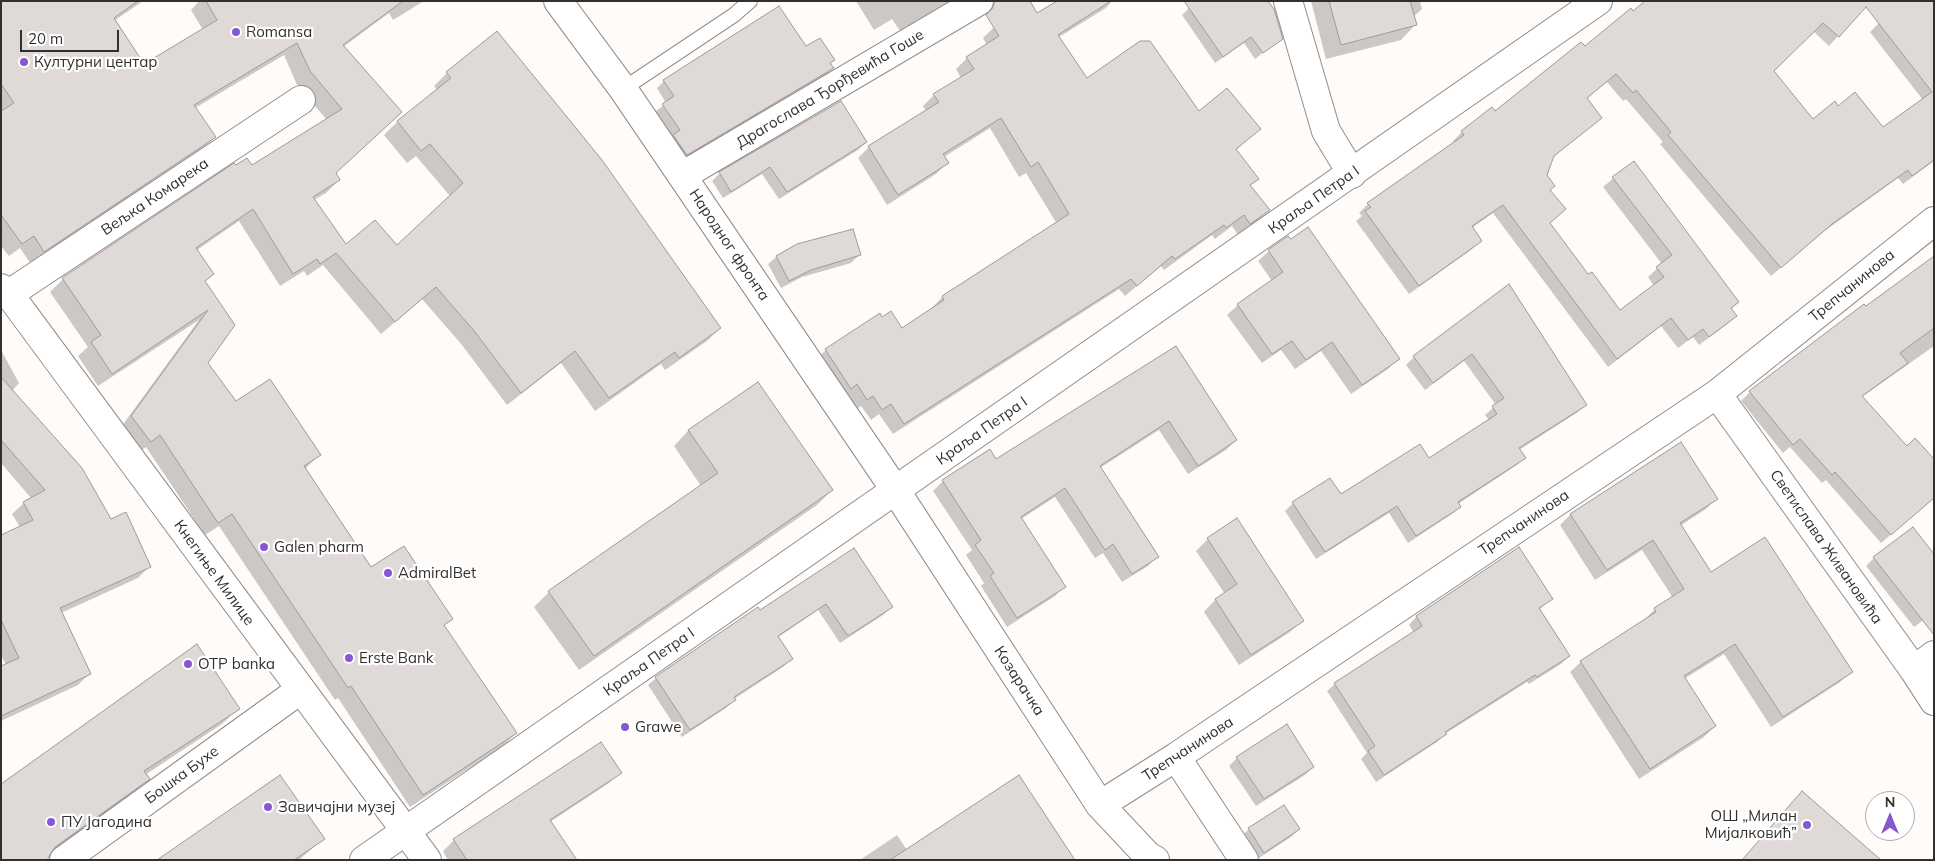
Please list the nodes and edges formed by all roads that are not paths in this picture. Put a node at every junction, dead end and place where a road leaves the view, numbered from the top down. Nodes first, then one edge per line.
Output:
1 (558, 1) edge
2 (750, 1) edge
3 (979, 1) edge
4 (1288, 1) edge
5 (1598, 1) edge
6 (623, 89) junction
7 (300, 100) dead end
8 (1352, 174) junction
9 (682, 176) junction
10 (1934, 221) edge
11 (5, 291) edge
12 (1717, 394) junction
13 (896, 491) junction
14 (1924, 662) edge
15 (300, 690) junction
16 (1934, 701) edge
17 (1176, 757) junction
18 (1100, 805) junction
19 (406, 831) junction
20 (64, 860) edge
21 (364, 860) edge
22 (427, 860) edge
23 (1155, 860) edge
24 (1244, 860) edge

1 - 6 street, Народног фронта
2 - 6 lane
3 - 9 street, Драгослава Ђорђевића Гоше
4 - 8 street
5 - 8 street, Краља Петра I
6 - 9 street, Народног фронта
7 - 11 street, Вељка Комарека
8 - 13 street, Краља Петра I
9 - 13 street, Народног фронта
10 - 12 street, Трепчанинова
11 - 15 street, Кнегиње Милице
12 - 14 street, Светислава Живановића
12 - 17 street, Трепчанинова
13 - 18 street, Козарачка
13 - 19 street, Краља Петра I
14 - 16 street, Светислава Живановића
15 - 19 street, Кнегиње Милице
15 - 20 street, Бошка Бухе
17 - 18 street, Трепчанинова
17 - 24 street
18 - 23 street, Козарачка
19 - 21 street, Краља Петра I
19 - 22 street, Кнегиње Милице

